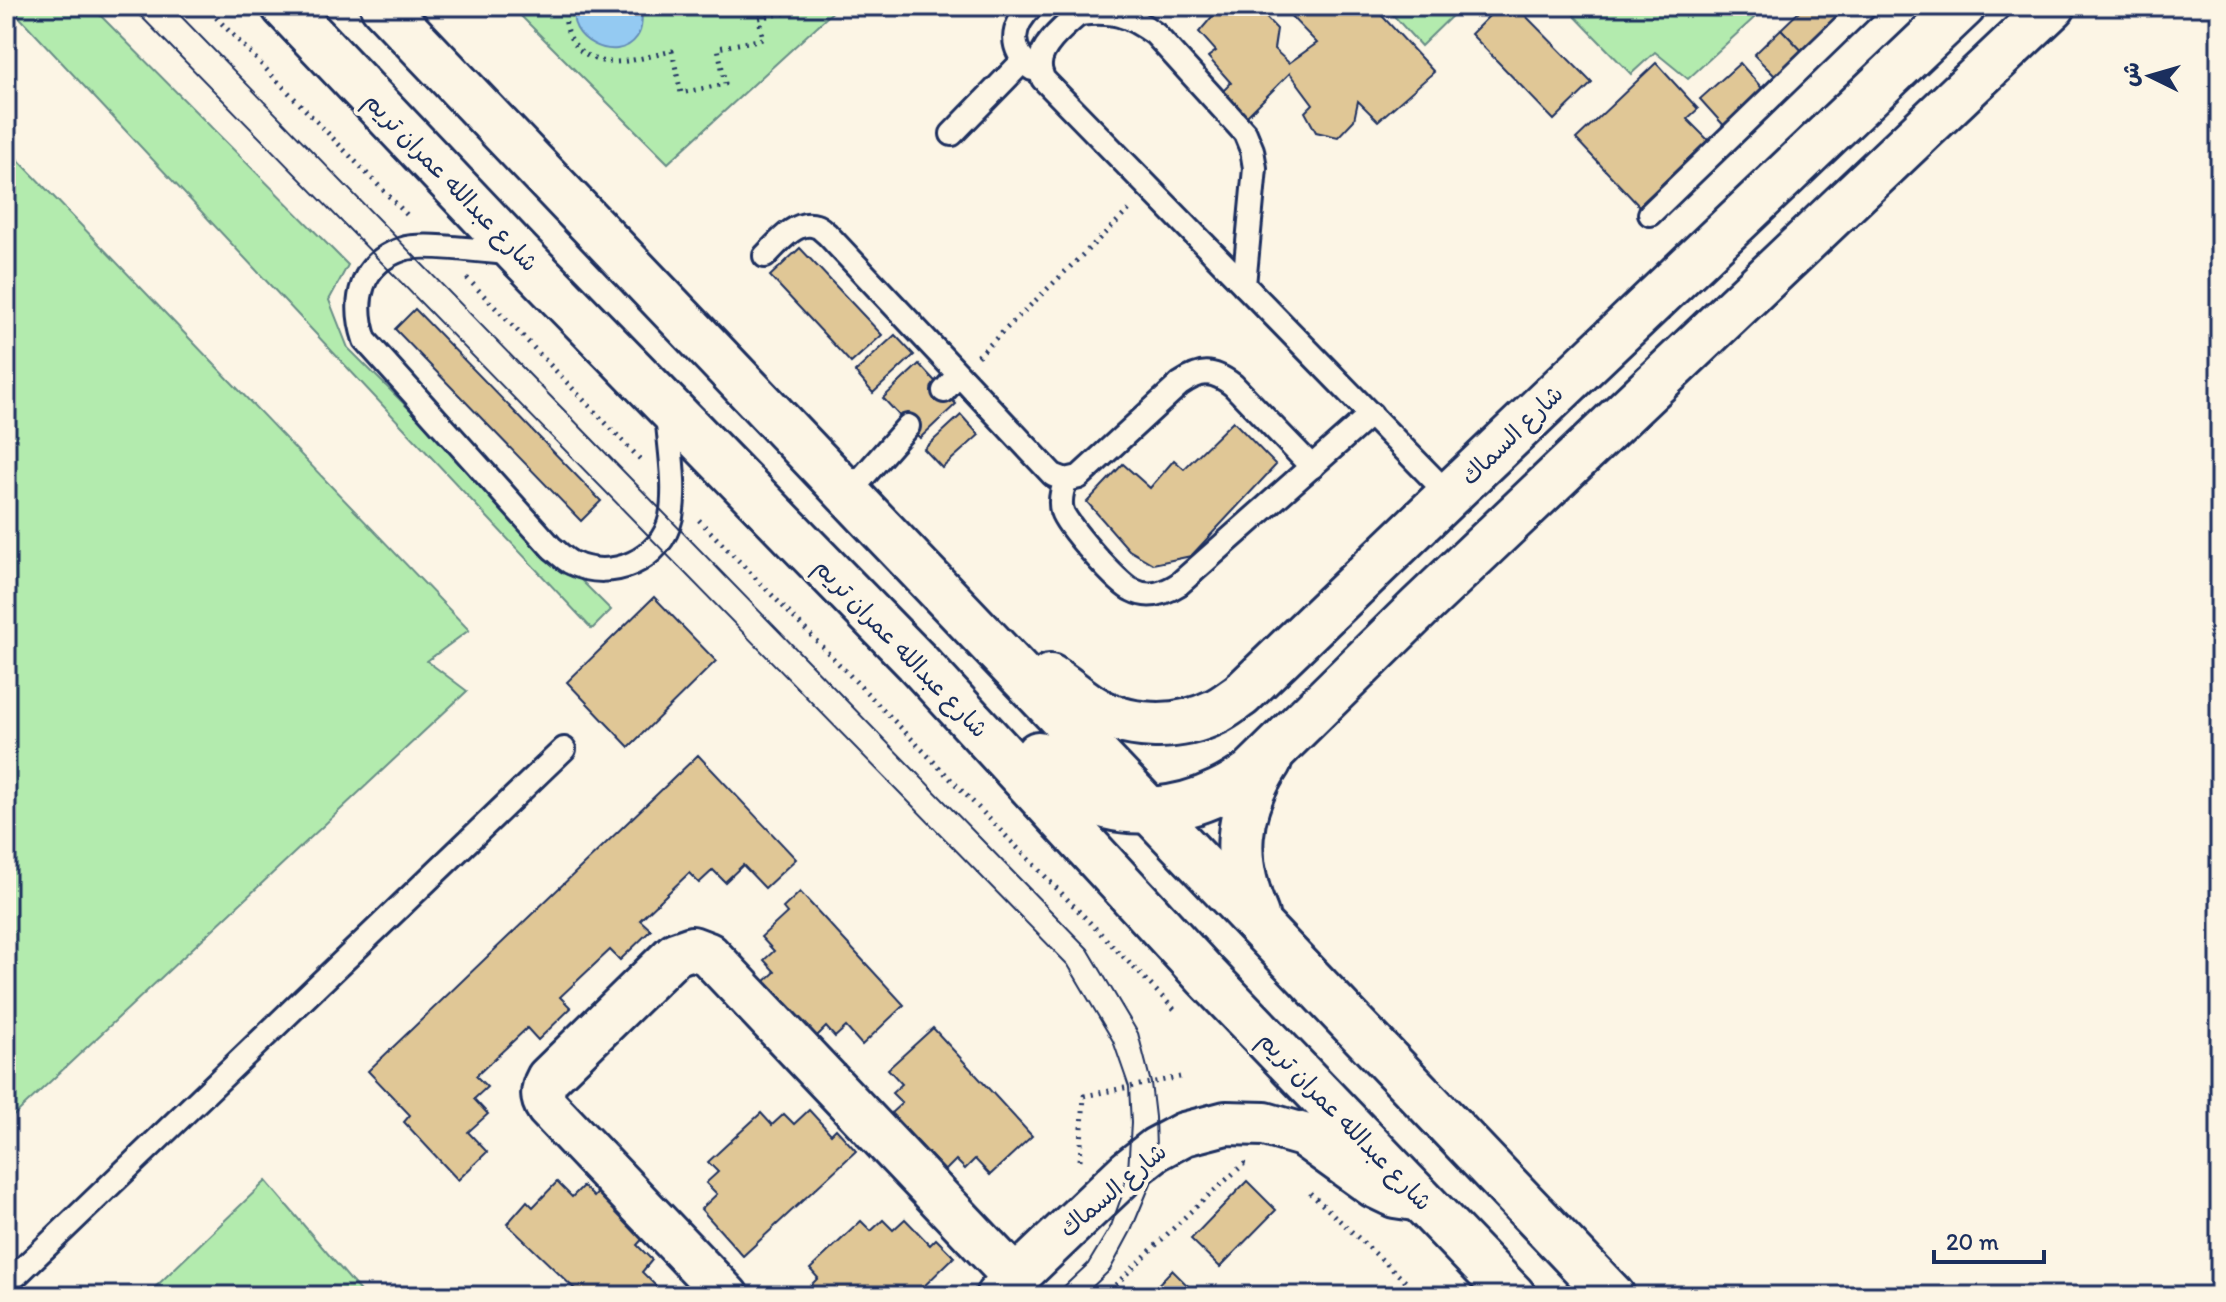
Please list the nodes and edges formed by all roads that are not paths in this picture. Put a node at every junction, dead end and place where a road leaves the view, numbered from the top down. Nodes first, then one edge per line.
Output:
1 (284, 6) edge
2 (383, 6) edge
3 (1032, 6) edge
4 (1865, 6) edge
5 (1963, 6) edge
6 (2053, 6) edge
7 (1083, 10) edge
8 (1023, 61) junction
9 (1043, 79) junction
10 (952, 134) dead end
11 (1650, 214) dead end
12 (519, 254) junction
13 (765, 256) dead end
14 (1244, 285) junction
15 (666, 406) junction
16 (1371, 414) junction
17 (908, 426) dead end
18 (1312, 467) junction
19 (1066, 480) junction
20 (848, 494) junction
21 (1449, 495) junction
22 (917, 662) junction
23 (1015, 670) junction
24 (1277, 748) junction
25 (564, 749) dead end
26 (1150, 809) junction
27 (1262, 929) junction
28 (1421, 1200) junction
29 (6, 1285) edge
30 (1006, 1287) edge
31 (727, 1296) edge
32 (1513, 1296) edge
33 (1612, 1296) edge

1 - 12 street, شارع عبدالله عمران تريم
2 - 20 street
3 - 8 lane
4 - 11 lane
5 - 21 street, شارع السماك
6 - 24 street
7 - 9 lane
7 - 14 lane
8 - 9 lane
8 - 10 lane
9 - 14 lane
12 - 15 street, شارع عبدالله عمران تريم
12 - 15 lane
13 - 19 lane
14 - 16 lane
15 - 22 street, شارع عبدالله عمران تريم
16 - 18 lane
16 - 21 lane
17 - 20 lane
18 - 19 lane
18 - 19 lane
20 - 23 street
21 - 23 street, شارع السماك
22 - 26 street
22 - 28 street, شارع عبدالله عمران تريم
23 - 26 street
24 - 26 street
24 - 27 street
25 - 29 lane
26 - 27 street
27 - 33 street
28 - 30 street, شارع السماك
28 - 32 street, شارع عبدالله عمران تريم
30 - 31 street

